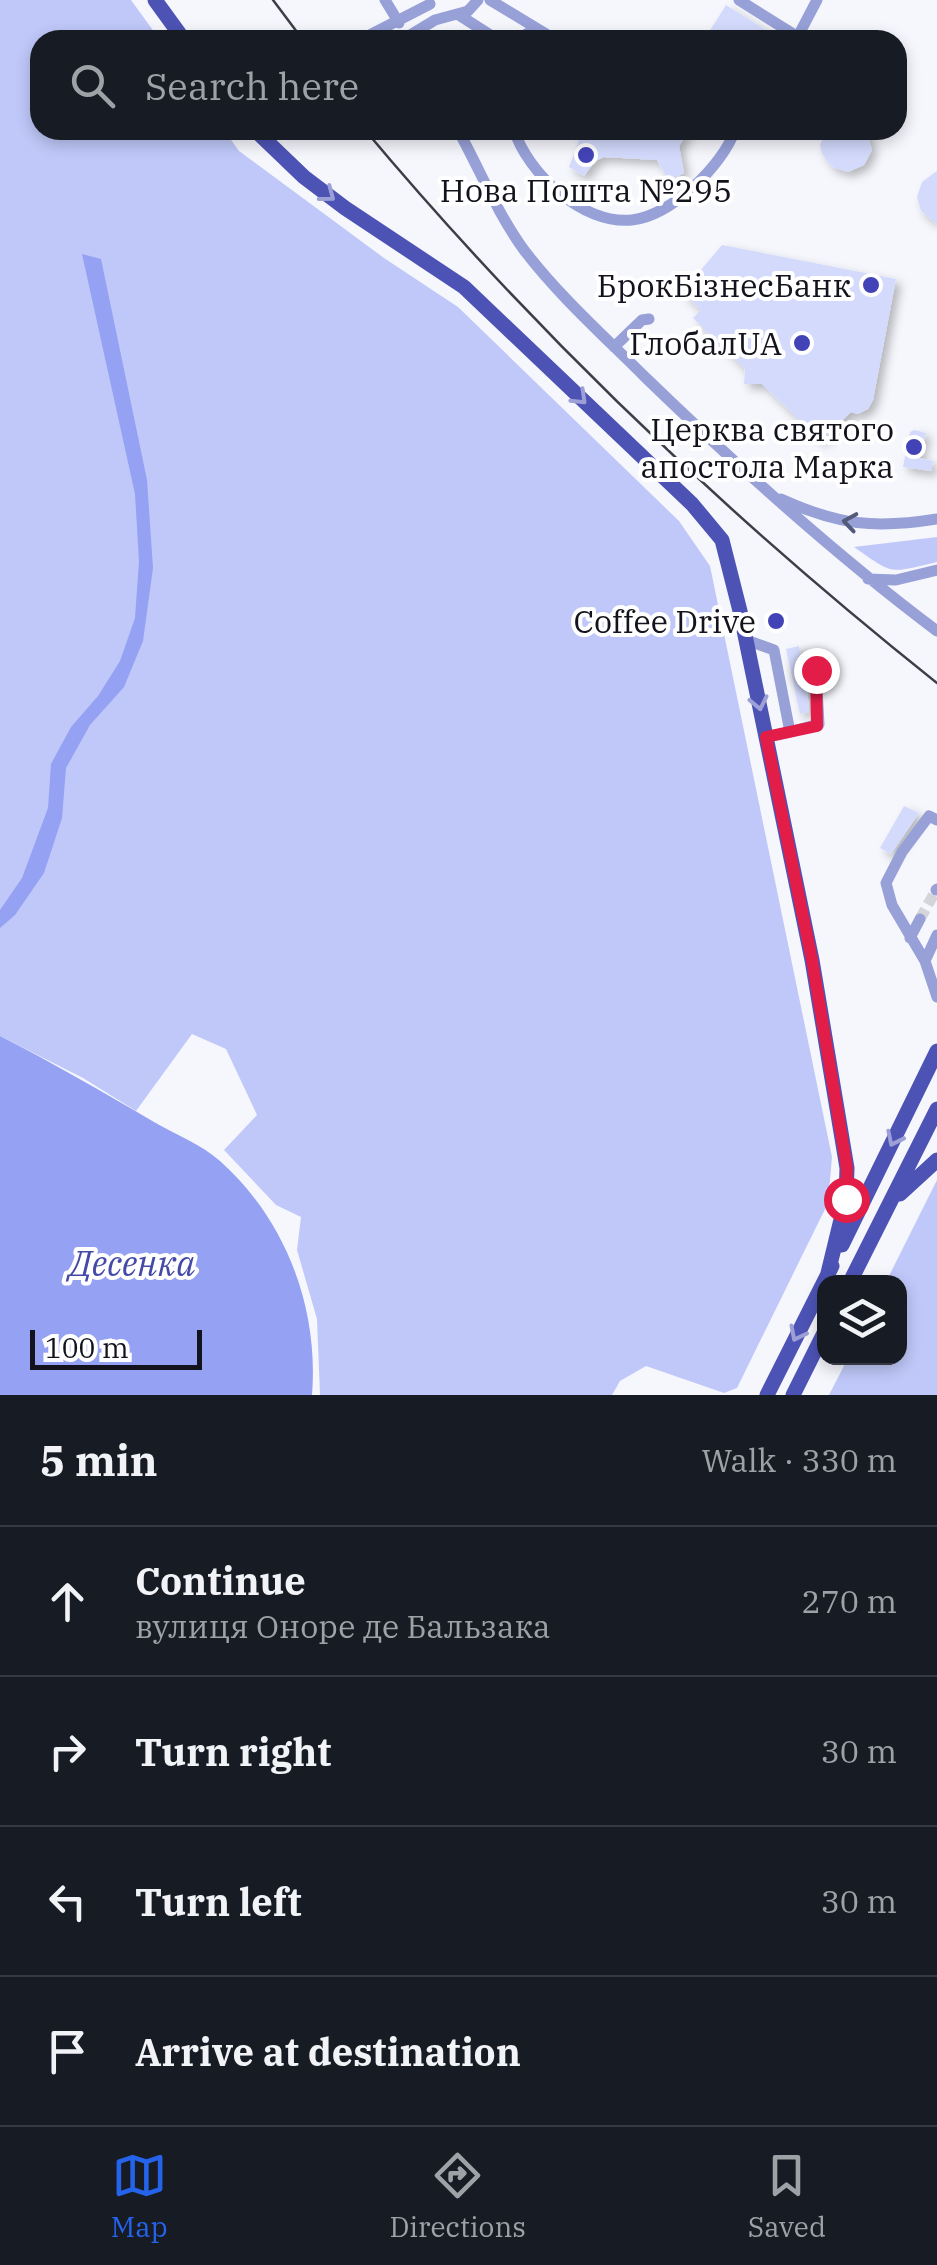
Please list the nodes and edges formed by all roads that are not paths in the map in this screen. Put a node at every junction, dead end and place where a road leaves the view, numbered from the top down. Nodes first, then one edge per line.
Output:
1 (155, 0) edge
2 (385, 0) edge
3 (478, 0) edge
4 (490, 0) edge
5 (739, 0) edge
6 (817, 0) edge
7 (430, 2) edge
8 (458, 15) junction
9 (435, 20) junction
10 (398, 21) junction
11 (535, 29) edge
12 (177, 30) edge
13 (380, 30) edge
14 (403, 30) edge
15 (420, 30) edge
16 (482, 30) edge
17 (785, 30) edge
18 (801, 30) edge
19 (266, 140) edge
20 (463, 140) edge
21 (519, 140) edge
22 (730, 140) edge
23 (649, 319) dead end
24 (614, 347) junction
25 (768, 493) junction
26 (937, 518) edge
27 (937, 570) edge
28 (868, 579) junction
29 (937, 632) edge
30 (746, 640) junction
31 (816, 670) dead end
32 (790, 732) junction
33 (766, 737) junction
34 (937, 820) edge
35 (920, 919) tunnel mouth
36 (937, 935) edge
37 (910, 938) junction
38 (925, 961) junction
39 (937, 996) edge
40 (937, 1051) edge
41 (937, 1110) edge
42 (937, 1160) edge
43 (890, 1204) junction
44 (828, 1273) junction
45 (854, 1275) edge
46 (817, 1347) edge
47 (767, 1395) edge
48 (793, 1395) edge

1 - 12 main road
2 - 10 street
3 - 8 street
4 - 11 street
5 - 17 street
6 - 18 street
7 - 9 street
7 - 10 street
8 - 9 street
8 - 16 street
9 - 15 street
10 - 13 street
10 - 14 street
19 -> 30 main road
20 - 24 street
21 - 22 street
23 - 24 street
24 - 25 street
26 -> 25 street
25 - 28 street
27 - 28 street
28 - 29 street
30 - 32 street
30 -> 33 main road
31 - 32 street
32 - 33 street
33 - 44 main road
34 - 37 street
35 - 37 street
36 - 38 street
37 - 38 street
38 - 39 street
40 -> 44 main road
41 - 43 main road
42 - 43 main road
43 - 45 main road
44 -> 47 main road
46 - 48 main road

